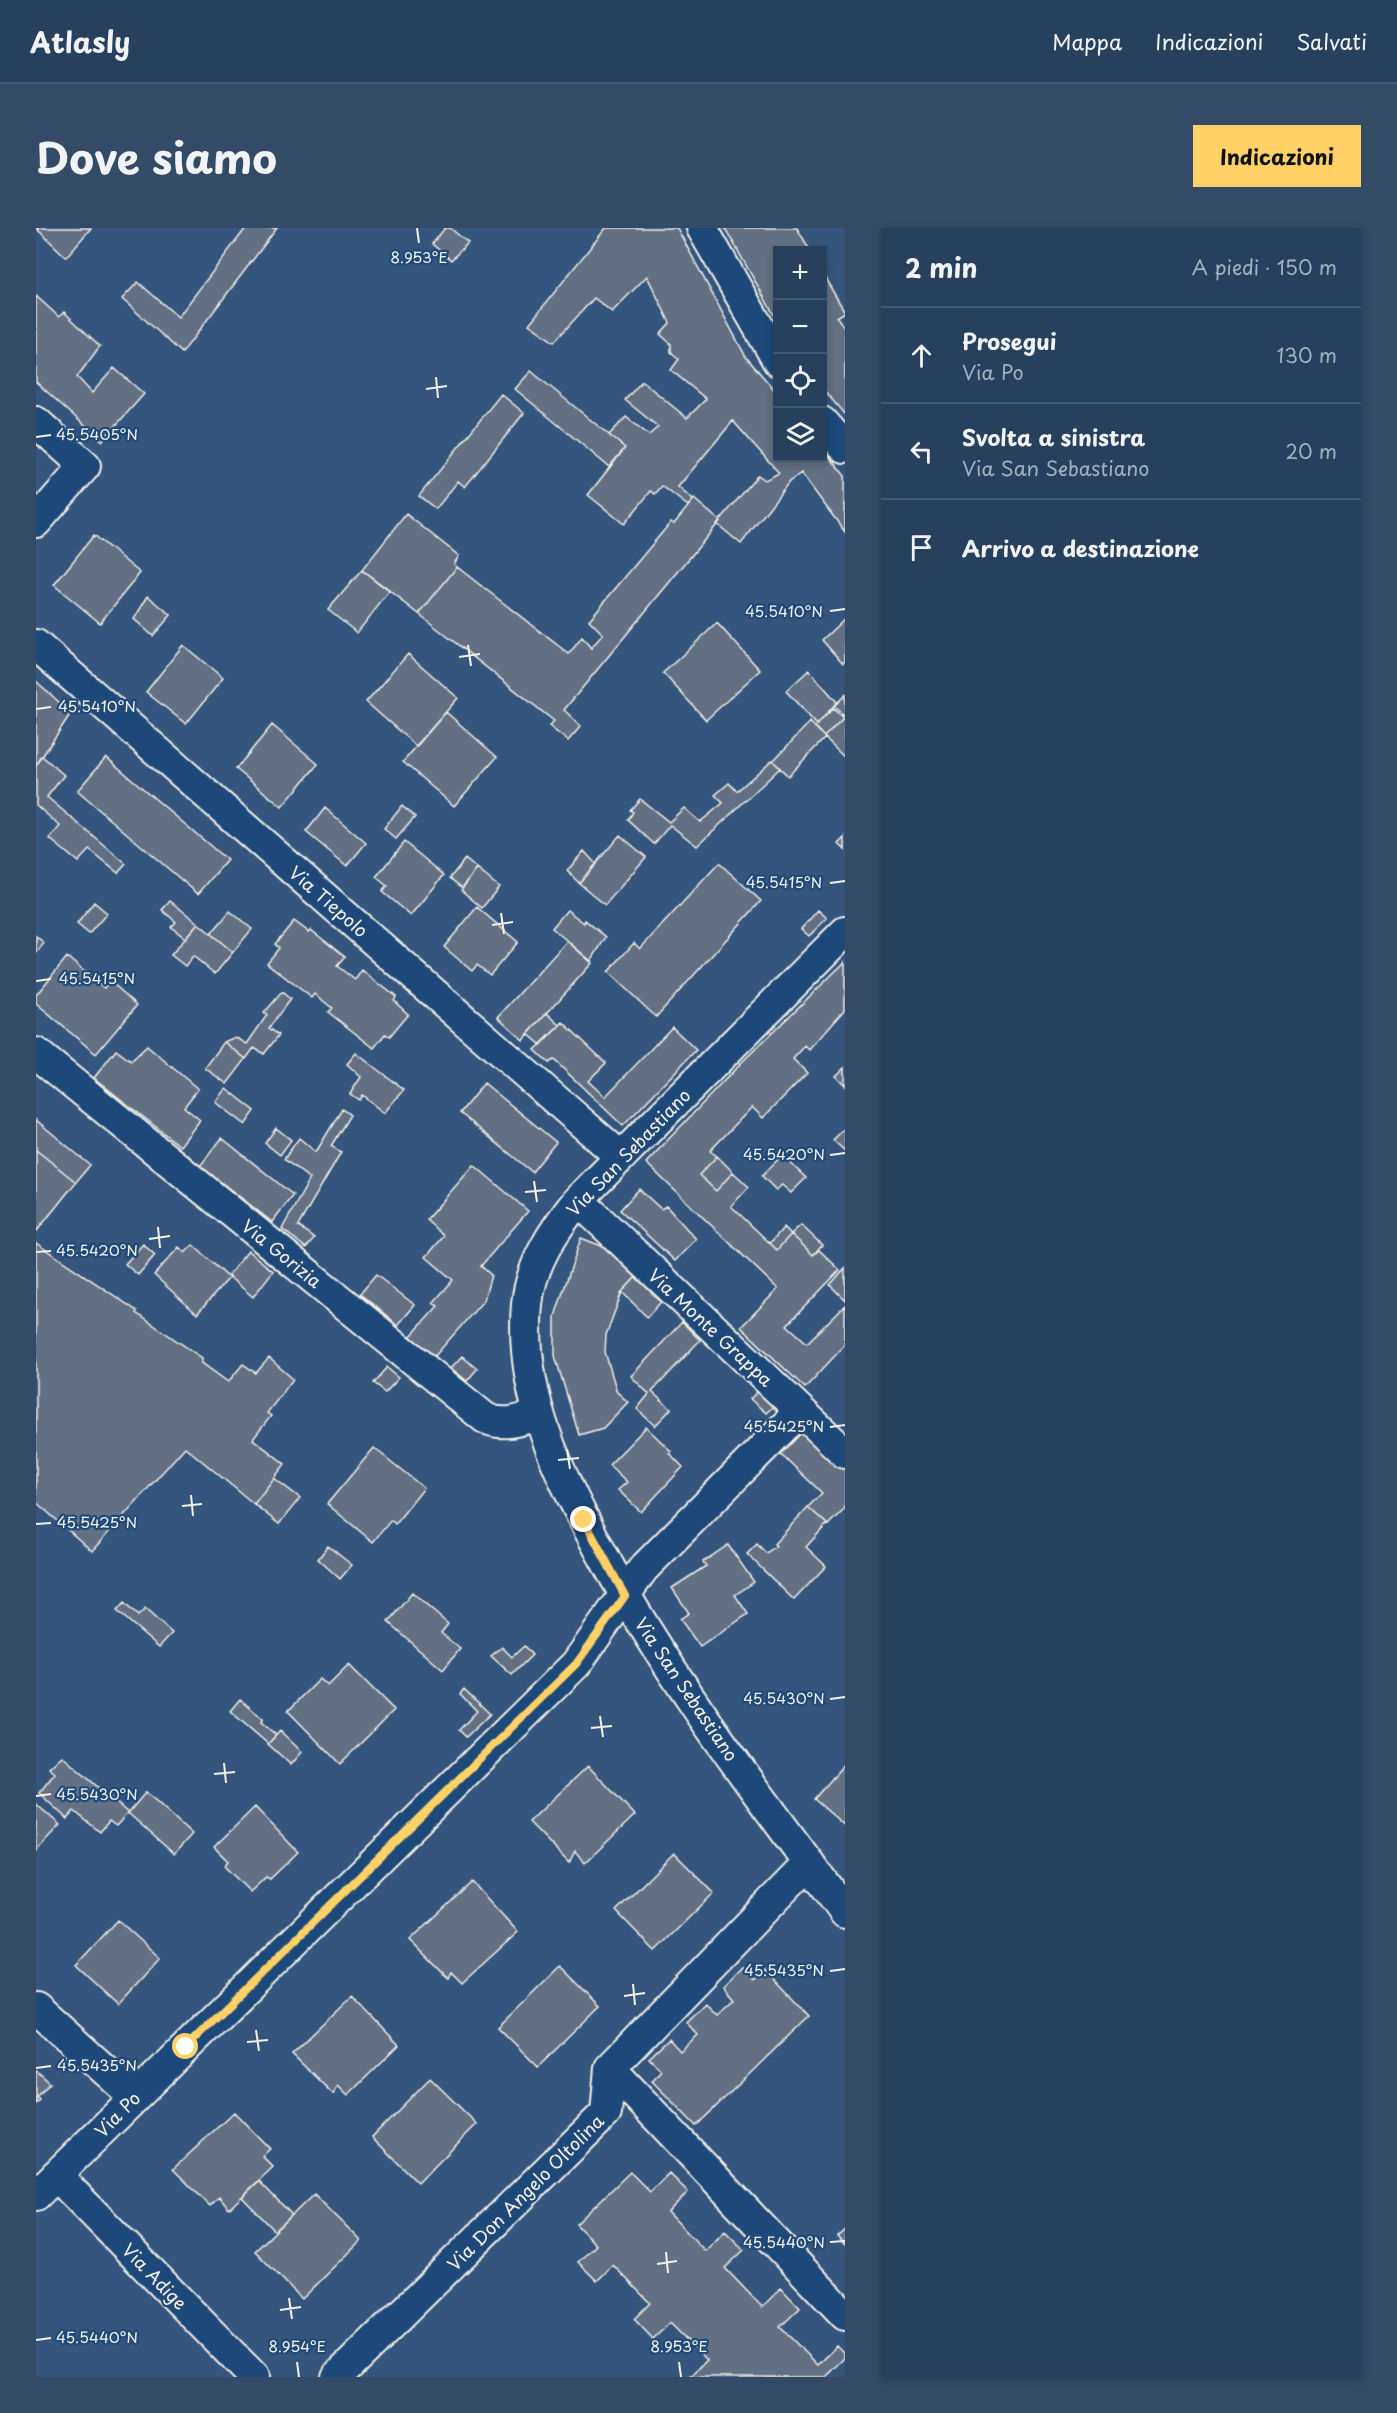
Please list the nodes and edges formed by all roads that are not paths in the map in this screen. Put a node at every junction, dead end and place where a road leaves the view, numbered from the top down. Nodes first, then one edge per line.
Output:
1 (702, 228) edge
2 (773, 354) edge
3 (36, 422) edge
4 (827, 428) edge
5 (845, 448) edge
6 (36, 522) edge
7 (36, 645) edge
8 (845, 932) edge
9 (36, 1053) edge
10 (621, 1157) junction
11 (578, 1200) junction
12 (800, 1411) junction
13 (539, 1415) junction
14 (845, 1454) edge
15 (625, 1596) junction
16 (809, 1863) junction
17 (845, 1912) edge
18 (36, 2008) edge
19 (610, 2068) junction
20 (135, 2097) junction
21 (46, 2185) edge
22 (845, 2315) edge
23 (254, 2377) edge
24 (337, 2377) edge

1 - 2 street
3 - 6 street
4 - 5 street
7 - 10 street, Via Tiepolo
8 - 10 street, Via San Sebastiano
9 - 13 street, Via Gorizia
10 - 11 street, Via San Sebastiano
11 - 12 street, Via Monte Grappa
11 - 13 street, Via San Sebastiano
12 - 14 street, Via Monte Grappa
12 - 15 street, Via Po
13 - 15 street, Via San Sebastiano
15 - 16 street, Via San Sebastiano
15 - 20 street, Via Po
16 - 17 street, Via San Sebastiano
16 - 19 street
18 - 20 street
19 - 22 street
19 - 24 street, Via Don Angelo Oltolina
20 - 21 street, Via Po
21 - 23 street, Via Adige

